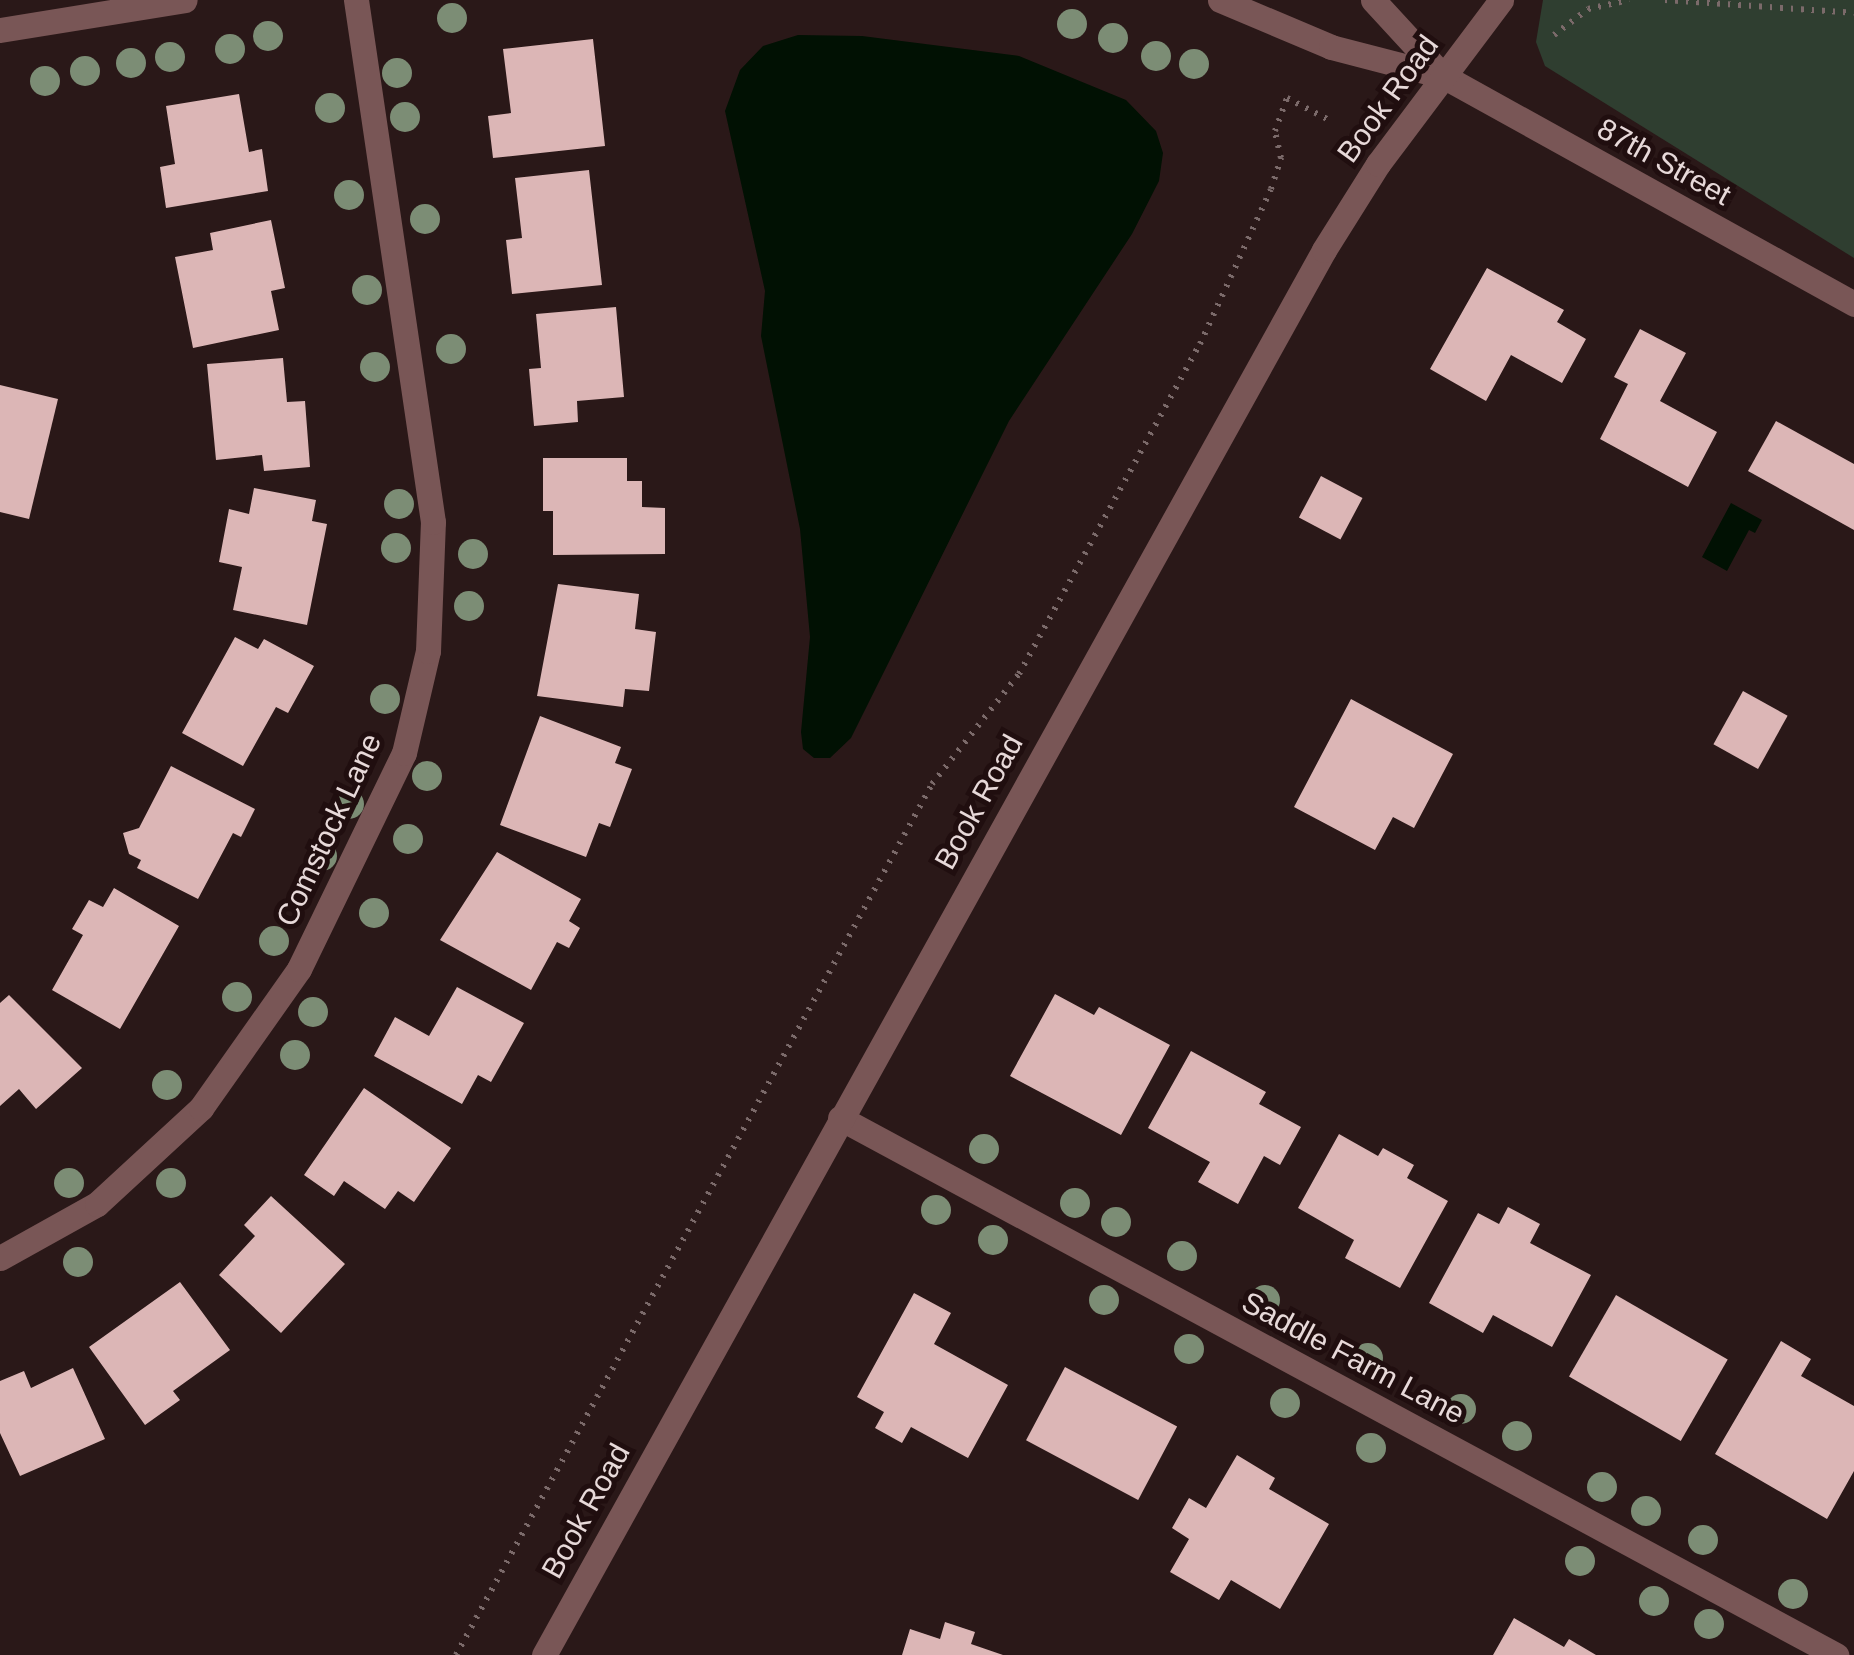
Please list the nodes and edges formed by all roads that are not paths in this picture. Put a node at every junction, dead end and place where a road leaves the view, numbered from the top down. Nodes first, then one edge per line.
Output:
1 (185, 0) edge
2 (356, 0) edge
3 (1220, 0) edge
4 (1373, 0) edge
5 (1501, 0) edge
6 (0, 30) edge
7 (1444, 76) junction
8 (1854, 304) edge
9 (840, 1118) junction
10 (0, 1258) edge
11 (544, 1655) edge
12 (1836, 1655) edge

1 - 6 street
2 - 10 street, Comstock Lane
3 - 7 street, 87th Street
4 - 7 street, 87th Street
5 - 7 street, Book Road
7 - 8 street, 87th Street
7 - 9 street, Book Road
9 - 11 street, Book Road
9 - 12 street, Saddle Farm Lane

